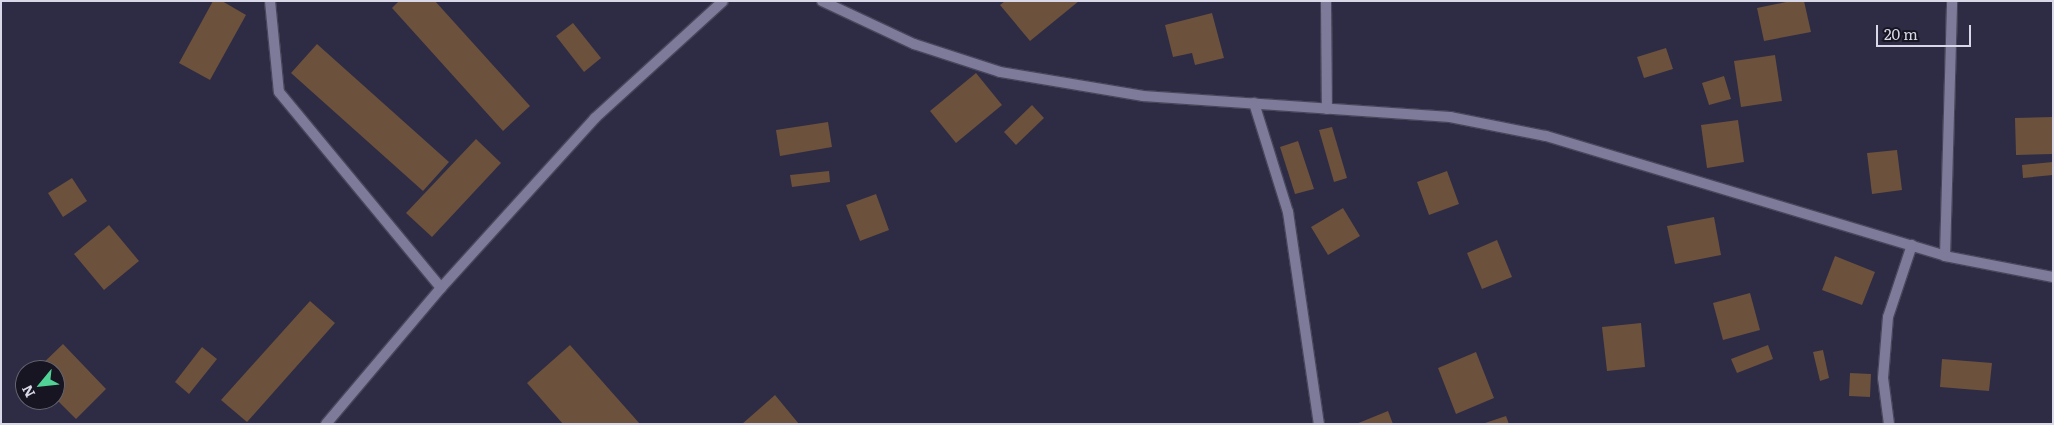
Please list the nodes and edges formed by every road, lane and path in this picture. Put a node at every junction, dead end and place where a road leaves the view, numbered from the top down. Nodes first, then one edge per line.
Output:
1 (270, 1) edge
2 (723, 1) edge
3 (822, 1) edge
4 (1326, 1) edge
5 (1952, 1) edge
6 (1254, 103) junction
7 (1327, 108) junction
8 (1912, 246) junction
9 (1945, 256) junction
10 (2053, 277) edge
11 (441, 288) junction
12 (326, 424) edge
13 (1319, 424) edge
14 (1889, 424) edge

1 - 11 street
2 - 11 street
3 - 6 street
4 - 7 street
5 - 9 street
6 - 7 street
6 - 13 street
7 - 8 street
8 - 9 street
8 - 14 street
9 - 10 street
11 - 12 street

